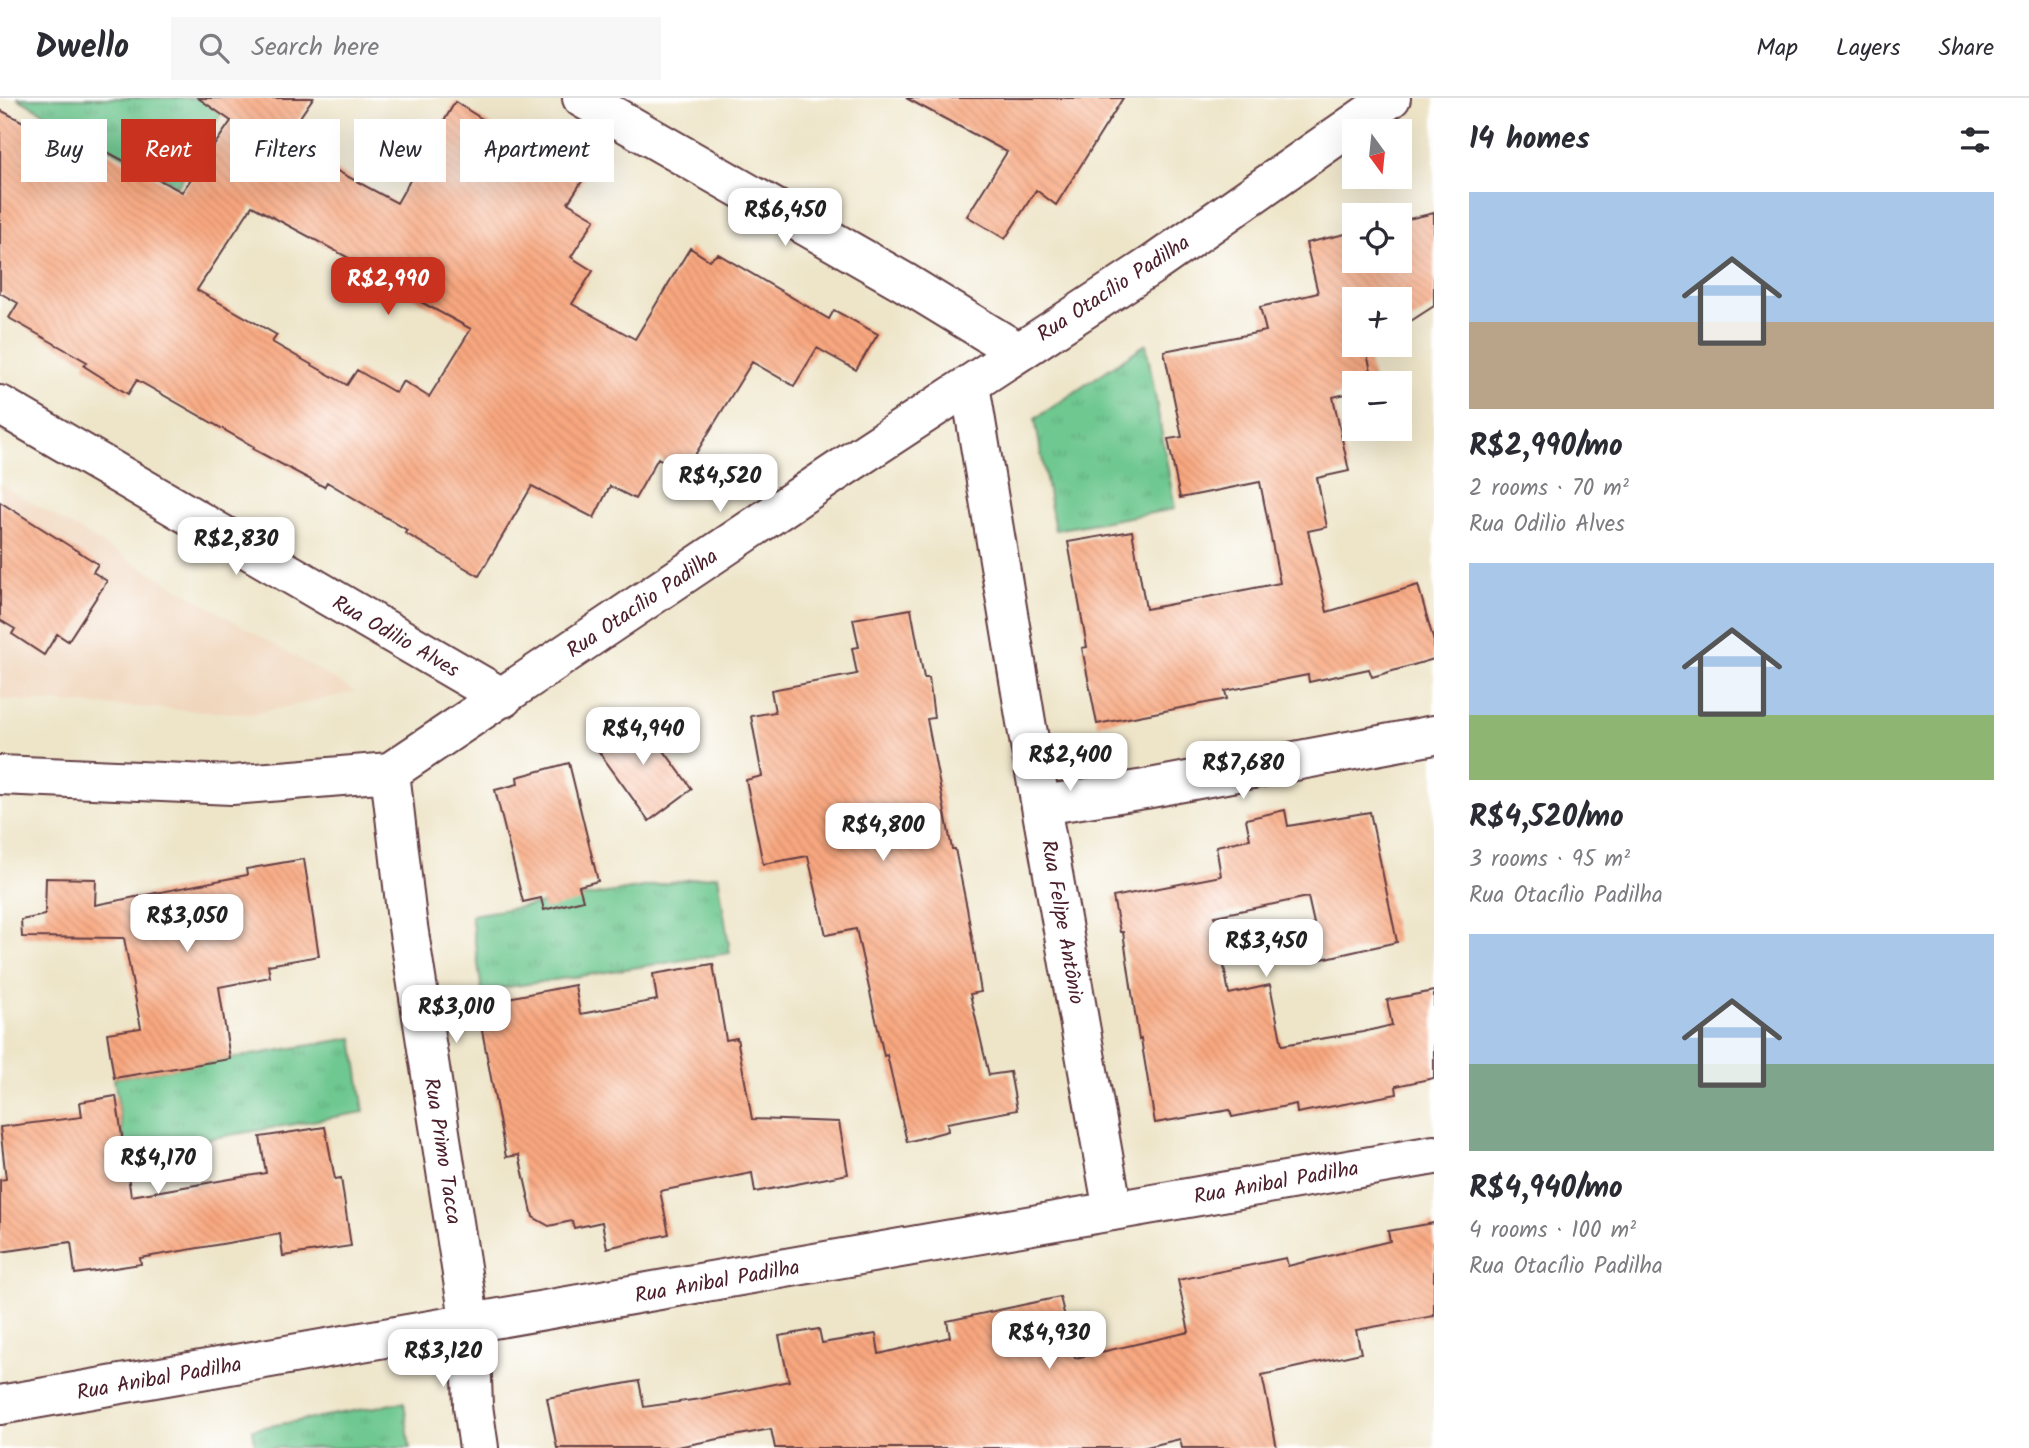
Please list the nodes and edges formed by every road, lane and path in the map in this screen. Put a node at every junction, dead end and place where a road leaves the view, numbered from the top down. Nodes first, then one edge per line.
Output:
1 (582, 98) edge
2 (1391, 98) edge
3 (1017, 351) junction
4 (970, 385) junction
5 (0, 405) edge
6 (502, 698) junction
7 (1434, 735) edge
8 (390, 772) junction
9 (0, 775) edge
10 (1042, 805) junction
11 (1434, 1155) edge
12 (1113, 1210) junction
13 (470, 1325) junction
14 (0, 1405) edge
15 (480, 1448) edge

1 - 3 street
2 - 3 street, Rua Otacílio Padilha
3 - 4 street, Rua Otacílio Padilha
4 - 6 street, Rua Otacílio Padilha
4 - 10 street, Rua Felipe Antônio
5 - 6 street, Rua Odilio Alves
6 - 8 street, Rua Otacílio Padilha
7 - 10 street
8 - 9 street, Rua Otacílio Padilha
8 - 13 street, Rua Primo Tacca
10 - 12 street, Rua Felipe Antônio
11 - 12 street, Rua Anibal Padilha
12 - 13 street, Rua Anibal Padilha
13 - 14 street, Rua Anibal Padilha
13 - 15 street, Rua Primo Tacca

